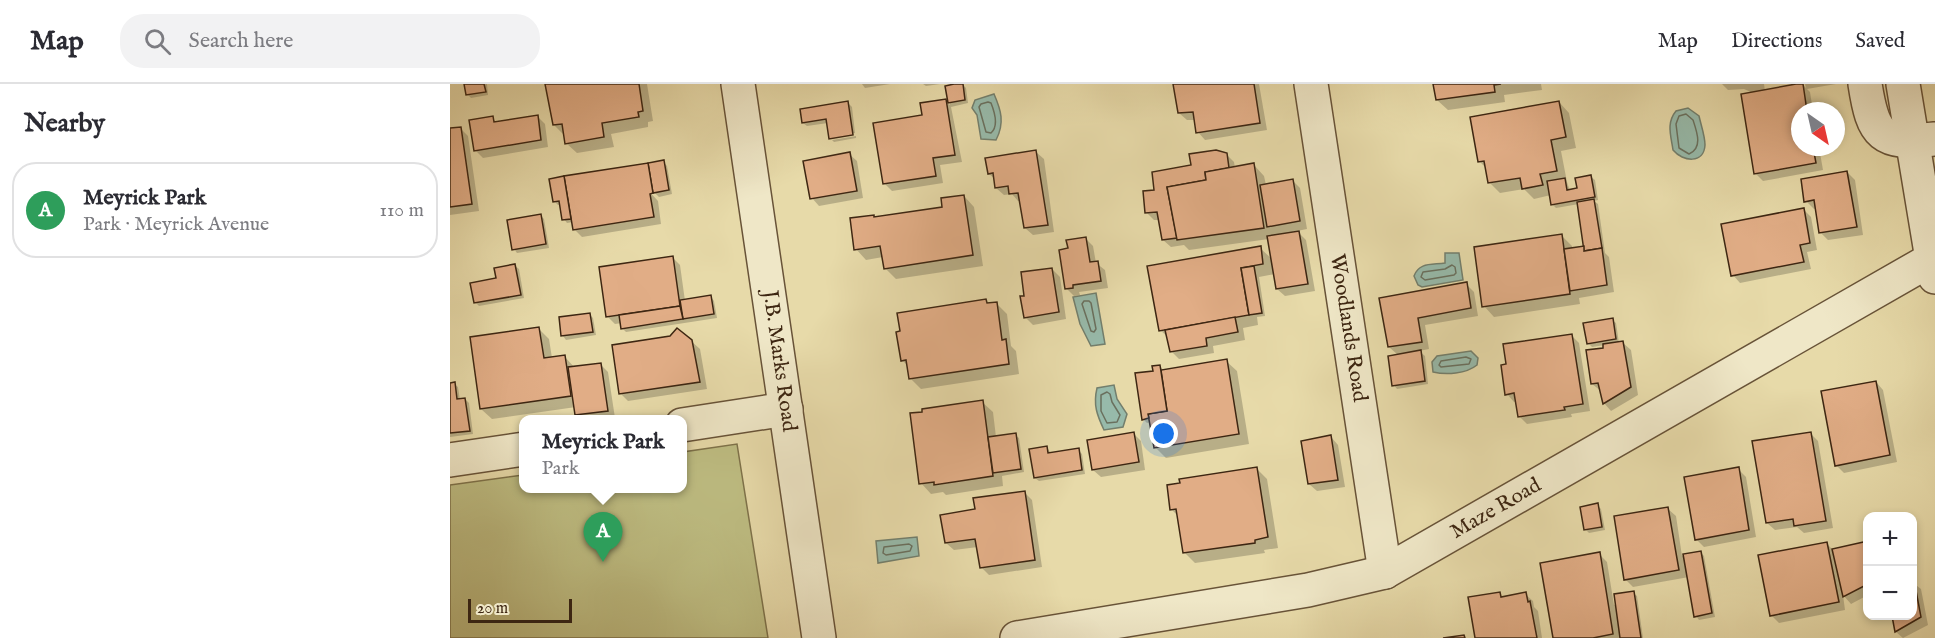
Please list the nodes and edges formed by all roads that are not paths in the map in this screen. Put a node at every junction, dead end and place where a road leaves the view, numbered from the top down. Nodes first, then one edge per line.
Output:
1 (738, 84) edge
2 (1311, 84) edge
3 (1865, 84) edge
4 (1903, 84) edge
5 (1924, 140) edge
6 (1933, 268) edge
7 (786, 409) junction
8 (687, 424) edge
9 (519, 450) edge
10 (450, 460) edge
11 (1385, 572) junction
12 (819, 638) edge
13 (1017, 638) edge

1 - 7 street, J.B. Marks Road
2 - 11 street, Woodlands Road
3 - 5 street
4 - 5 street
5 - 6 street
6 - 11 street, Maze Road
7 - 8 street
7 - 12 street, J.B. Marks Road
9 - 10 street
11 - 13 street, Maze Road

